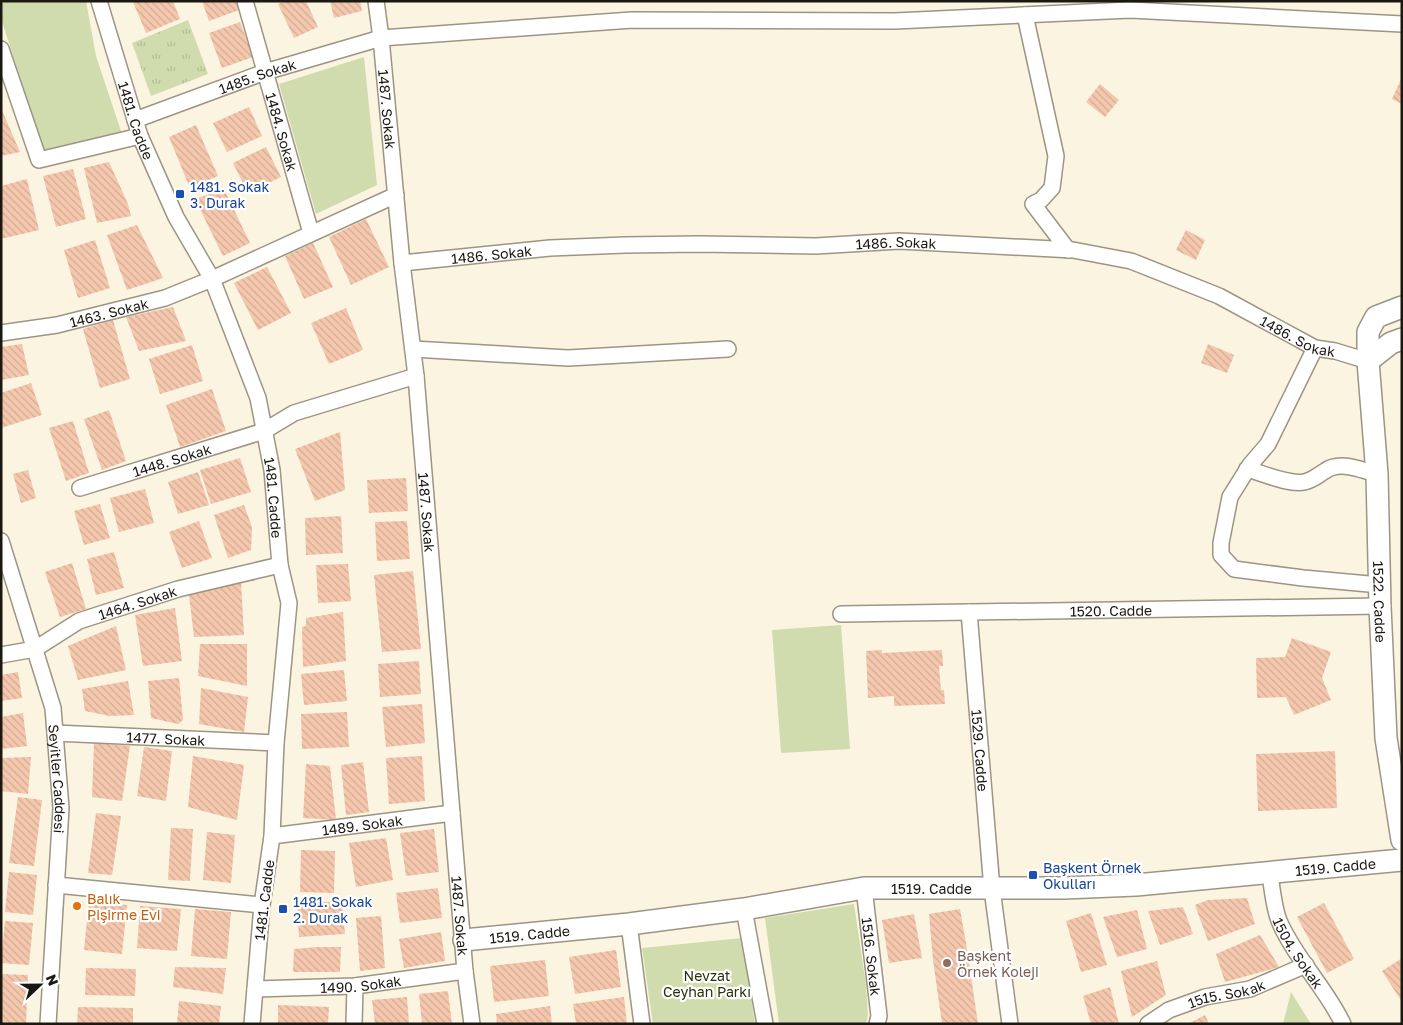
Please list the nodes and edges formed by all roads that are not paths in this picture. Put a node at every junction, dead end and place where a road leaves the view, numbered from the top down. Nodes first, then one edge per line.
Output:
1 (99, 1) edge
2 (245, 1) edge
3 (376, 1) edge
4 (1246, 9) edge
5 (1025, 15) junction
6 (1402, 24) edge
7 (382, 38) junction
8 (1, 49) edge
9 (265, 72) junction
10 (134, 120) junction
11 (140, 136) junction
12 (396, 195) junction
13 (311, 233) junction
14 (1068, 250) junction
15 (402, 263) junction
16 (212, 279) junction
17 (1402, 307) edge
18 (1, 333) edge
19 (1402, 339) edge
20 (1315, 348) junction
21 (413, 349) junction
22 (728, 349) dead end
23 (1368, 361) junction
24 (416, 376) junction
25 (264, 431) junction
26 (1247, 469) junction
27 (1378, 474) junction
28 (80, 488) dead end
29 (1, 541) edge
30 (280, 565) junction
31 (1380, 585) junction
32 (1380, 606) junction
33 (969, 612) junction
34 (841, 614) dead end
35 (35, 649) junction
36 (1, 656) edge
37 (55, 732) junction
38 (276, 743) junction
39 (452, 813) junction
40 (272, 836) junction
41 (1402, 840) edge
42 (1402, 860) edge
43 (1270, 874) junction
44 (56, 885) junction
45 (864, 888) junction
46 (992, 889) junction
47 (262, 904) junction
48 (744, 909) junction
49 (629, 924) junction
50 (464, 940) junction
51 (1306, 965) junction
52 (465, 971) junction
53 (355, 986) junction
54 (255, 989) junction
55 (48, 1024) edge
56 (252, 1024) edge
57 (354, 1024) edge
58 (472, 1024) edge
59 (642, 1024) edge
60 (765, 1024) edge
61 (877, 1024) edge
62 (1010, 1024) edge
63 (1148, 1024) edge
64 (1343, 1024) edge

1 - 10 street, 1481. Cadde
2 - 9 street, 1484. Sokak
3 - 7 street, 1487. Sokak
4 - 5 street, 1485. Sokak
4 - 6 street, 1485. Sokak
5 - 7 street, 1485. Sokak
5 - 14 street
7 - 9 street, 1485. Sokak
7 - 12 street, 1487. Sokak
8 - 11 street
9 - 10 street, 1485. Sokak
9 - 13 street, 1484. Sokak
10 - 11 street, 1481. Cadde
11 - 16 street, 1481. Cadde
12 - 13 street
12 - 15 street, 1487. Sokak
13 - 16 street
14 - 15 street, 1486. Sokak
14 - 20 street, 1486. Sokak
15 - 21 street, 1487. Sokak
16 - 18 street, 1463. Sokak
16 - 25 street, 1481. Cadde
17 - 23 street, 1522. Cadde
19 - 23 street
20 - 23 street, 1486. Sokak
20 - 26 street
21 - 22 street
21 - 24 street, 1487. Sokak
23 - 27 street, 1522. Cadde
24 - 25 street, 1448. Sokak
24 - 39 street, 1487. Sokak
25 - 28 street, 1448. Sokak
25 - 30 street, 1481. Cadde
26 - 27 street
26 - 31 street
27 - 31 street, 1522. Cadde
29 - 35 street, Seyitler Caddesi
30 - 35 street, 1464. Sokak
30 - 38 street, 1481. Cadde
31 - 32 street, 1522. Cadde
32 - 33 street, 1520. Cadde
32 - 41 street, 1522. Cadde
33 - 34 street, 1520. Cadde
33 - 46 street, 1529. Cadde
35 - 36 street, 1464. Sokak
35 - 37 street, Seyitler Caddesi
37 - 38 street, 1477. Sokak
37 - 44 street, Seyitler Caddesi
38 - 40 street, 1481. Cadde
39 - 40 street, 1489. Sokak
39 - 50 street, 1487. Sokak
40 - 47 street, 1481. Cadde
42 - 43 street, 1519. Cadde
43 - 46 street, 1519. Cadde
43 - 51 street, 1504. Sokak
44 - 47 street
44 - 55 street, Seyitler Caddesi
45 - 46 street, 1519. Cadde
45 - 48 street, 1519. Cadde
45 - 61 street, 1516. Sokak
46 - 62 street, 1529. Cadde
47 - 54 street, 1481. Cadde
48 - 49 street, 1519. Cadde
48 - 60 street
49 - 50 street, 1519. Cadde
49 - 59 street
50 - 52 street, 1487. Sokak
51 - 63 street, 1515. Sokak
51 - 64 street, 1504. Sokak
52 - 53 street, 1490. Sokak
52 - 58 street, 1487. Sokak
53 - 54 street, 1490. Sokak
53 - 57 street
54 - 56 street, 1481. Cadde

